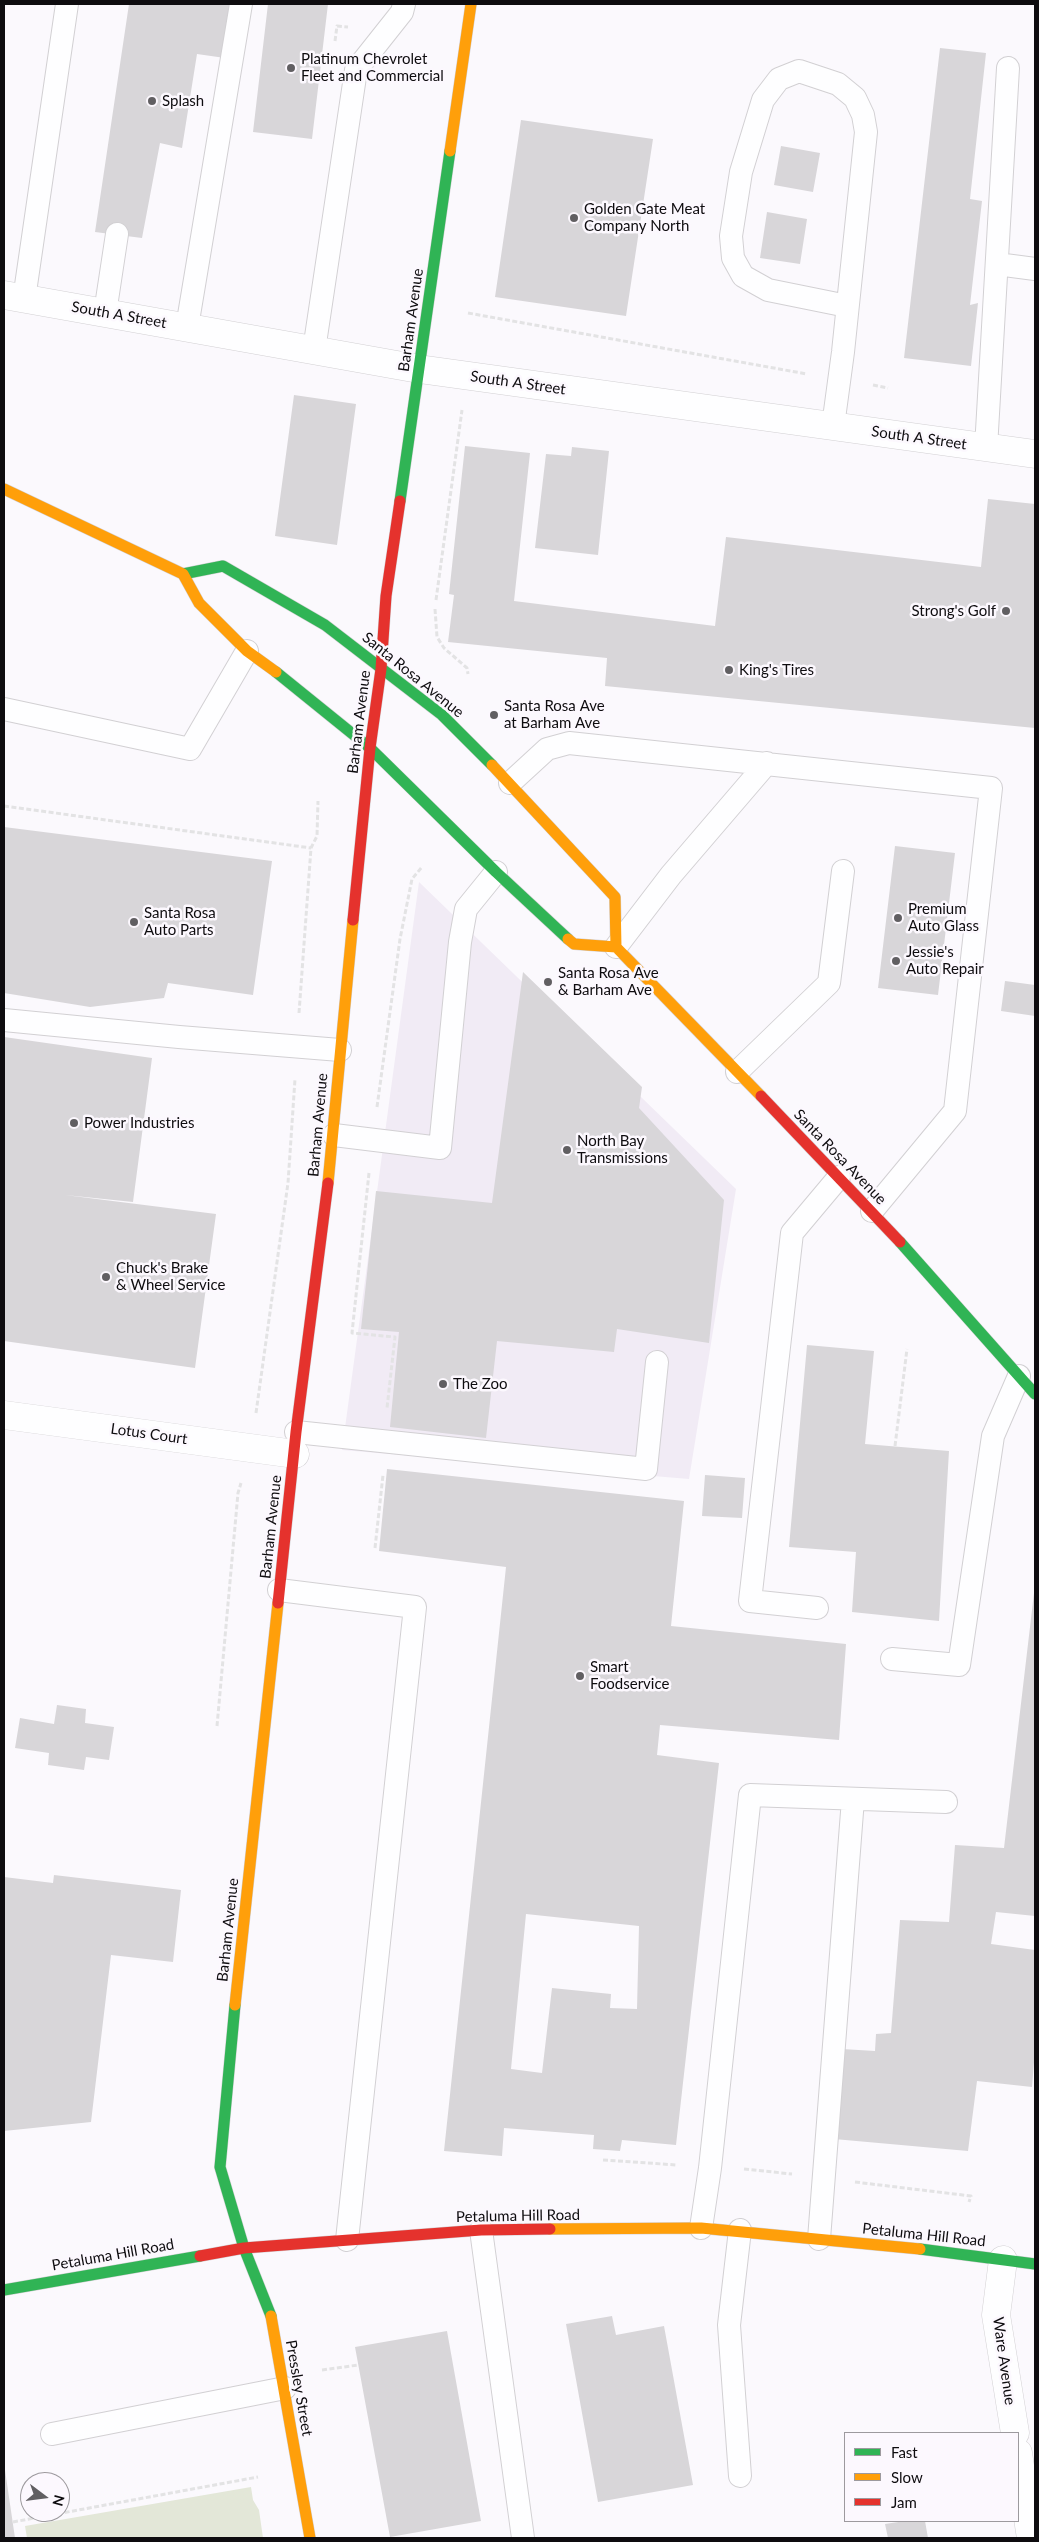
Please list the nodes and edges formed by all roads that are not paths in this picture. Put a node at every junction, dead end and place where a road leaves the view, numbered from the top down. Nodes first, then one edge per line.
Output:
1 (67, 4) edge
2 (241, 4) edge
3 (404, 4) edge
4 (470, 4) edge
5 (1008, 68) dead end
6 (117, 234) dead end
7 (997, 264) junction
8 (1035, 270) edge
9 (14, 297) edge
10 (847, 306) junction
11 (105, 313) junction
12 (187, 327) junction
13 (314, 350) junction
14 (419, 369) junction
15 (833, 426) junction
16 (986, 448) junction
17 (1035, 454) edge
18 (4, 489) edge
19 (183, 574) junction
20 (247, 651) junction
21 (381, 669) junction
22 (4, 709) edge
23 (370, 748) junction
24 (767, 763) junction
25 (510, 783) junction
26 (843, 871) dead end
27 (496, 872) junction
28 (616, 946) junction
29 (4, 1020) edge
30 (340, 1050) junction
31 (737, 1072) junction
32 (334, 1136) junction
33 (839, 1177) junction
34 (872, 1211) junction
35 (657, 1362) dead end
36 (1019, 1376) junction
37 (1035, 1394) edge
38 (4, 1415) edge
39 (296, 1443) junction
40 (279, 1590) junction
41 (817, 1608) dead end
42 (892, 1659) dead end
43 (852, 1799) junction
44 (946, 1802) dead end
45 (701, 2228) junction
46 (481, 2230) junction
47 (740, 2230) junction
48 (819, 2239) junction
49 (347, 2240) junction
50 (244, 2248) junction
51 (1003, 2260) junction
52 (1035, 2264) edge
53 (4, 2290) edge
54 (285, 2388) junction
55 (1015, 2432) edge
56 (52, 2434) dead end
57 (1019, 2458) edge
58 (740, 2476) dead end
59 (1031, 2522) edge
60 (310, 2538) edge
61 (523, 2538) edge

1 - 9 lane
2 - 12 lane
3 - 13 lane
4 - 14 main road, Barham Avenue
5 - 7 lane
6 - 11 lane
7 - 8 lane
7 - 16 lane
9 - 11 street, South A Street
10 - 10 lane
10 - 15 lane
11 - 12 street, South A Street
12 - 13 street, South A Street
13 - 14 street, South A Street
14 - 15 street, South A Street
14 - 21 main road, Barham Avenue
15 - 16 street, South A Street
16 - 17 street, South A Street
18 - 19 main road
19 - 20 main road
19 - 21 main road, Santa Rosa Avenue
20 - 22 lane
20 - 23 main road
21 - 23 main road, Barham Avenue
21 - 25 main road, Santa Rosa Avenue
23 - 27 main road
23 - 30 main road, Barham Avenue
24 - 25 lane
24 - 28 lane
24 - 34 lane
25 - 28 main road, Santa Rosa Avenue
26 - 31 lane
27 - 28 main road
27 - 32 lane
28 - 31 main road, Santa Rosa Avenue
29 - 30 lane
30 - 32 main road, Barham Avenue
31 - 33 main road, Santa Rosa Avenue
32 - 39 main road, Barham Avenue
33 - 34 main road, Santa Rosa Avenue
33 - 41 lane
34 - 36 main road, Santa Rosa Avenue
35 - 39 lane
36 - 37 main road, Santa Rosa Avenue
36 - 42 lane
38 - 39 street, Lotus Court
39 - 40 main road, Barham Avenue
40 - 49 lane
40 - 50 main road, Barham Avenue
43 - 44 lane
43 - 45 lane
43 - 48 lane
45 - 46 main road, Petaluma Hill Road
45 - 47 main road, Petaluma Hill Road
46 - 49 main road, Petaluma Hill Road
46 - 61 lane
47 - 48 main road, Petaluma Hill Road
47 - 58 lane
48 - 51 main road, Petaluma Hill Road
49 - 50 main road, Petaluma Hill Road
50 - 53 main road, Petaluma Hill Road
50 - 54 main road, Pressley Street
51 - 52 main road, Petaluma Hill Road
51 - 55 street, Ware Avenue
54 - 56 lane
54 - 60 main road, Pressley Street
57 - 59 street

